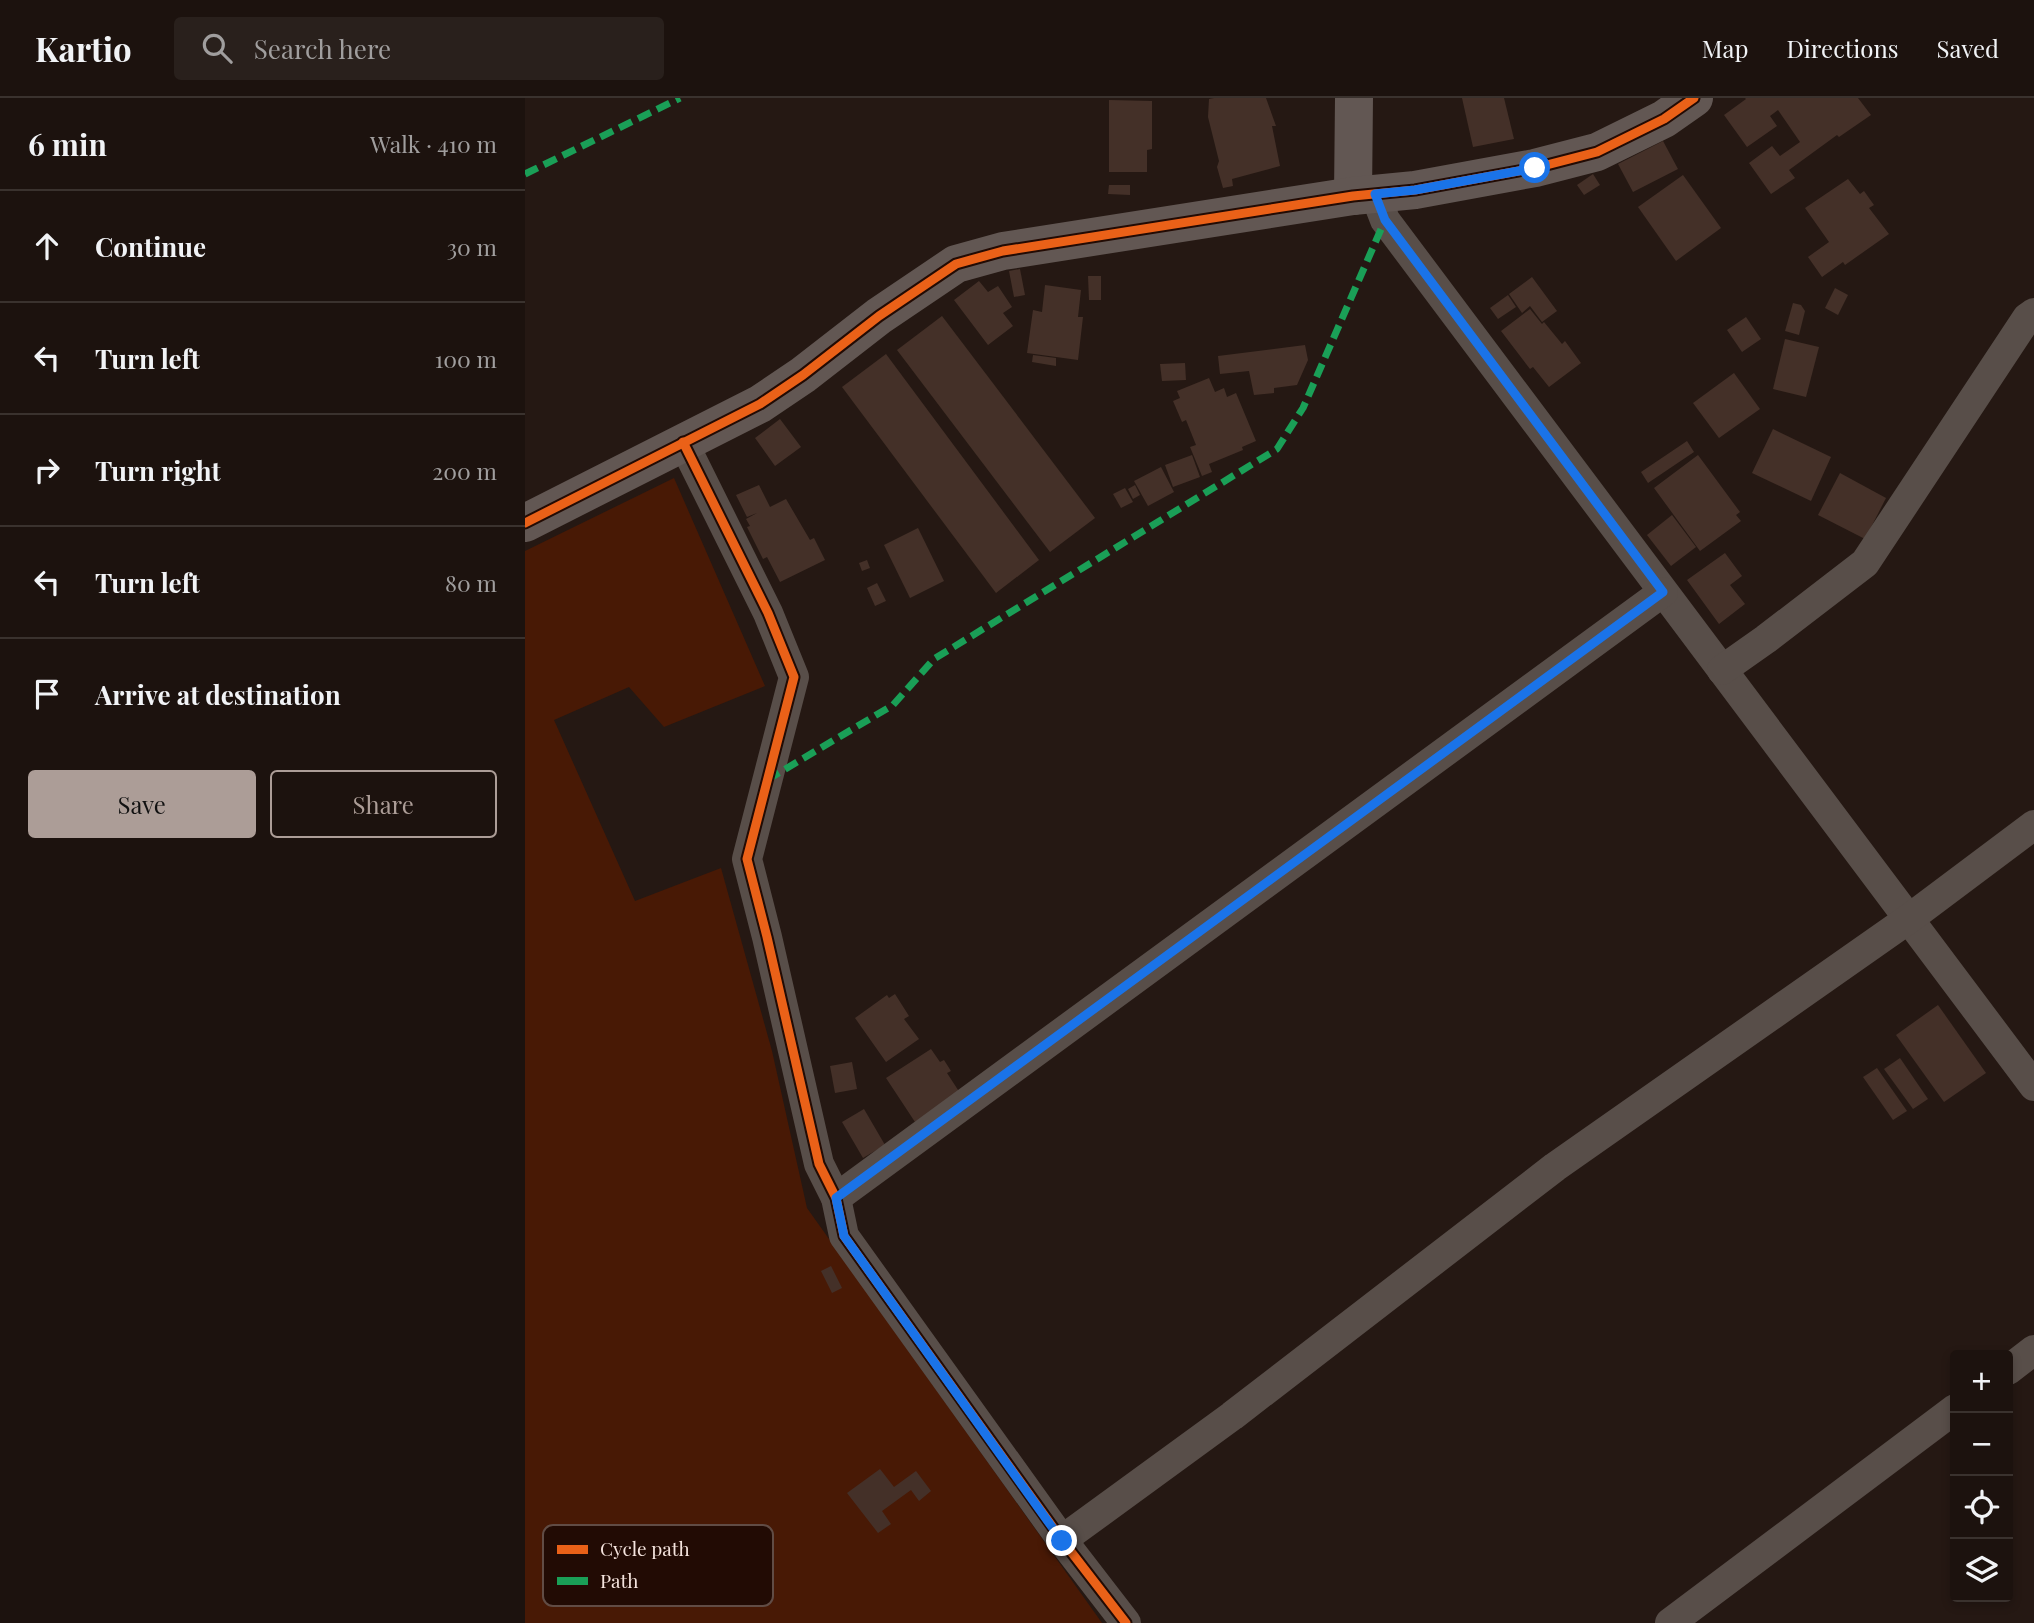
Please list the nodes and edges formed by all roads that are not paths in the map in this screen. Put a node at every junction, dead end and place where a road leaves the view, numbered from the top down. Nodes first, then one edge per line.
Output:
1 (1354, 98) edge
2 (1694, 98) edge
3 (1364, 195) junction
4 (2034, 313) edge
5 (683, 442) junction
6 (525, 523) edge
7 (1663, 592) junction
8 (1722, 670) junction
9 (2034, 825) edge
10 (1910, 918) junction
11 (2034, 1086) edge
12 (836, 1198) junction
13 (2034, 1350) edge
14 (2013, 1366) edge
15 (1950, 1413) edge
16 (1062, 1541) junction
17 (1126, 1623) edge
18 (1670, 1623) edge

1 - 3 street
2 - 3 street
3 - 5 street
3 - 7 street
4 - 8 street
5 - 6 street
5 - 12 street
7 - 8 street
7 - 12 street
8 - 10 street
9 - 10 street
10 - 11 street
10 - 16 street
12 - 16 street
13 - 14 street
15 - 18 street
16 - 17 street

